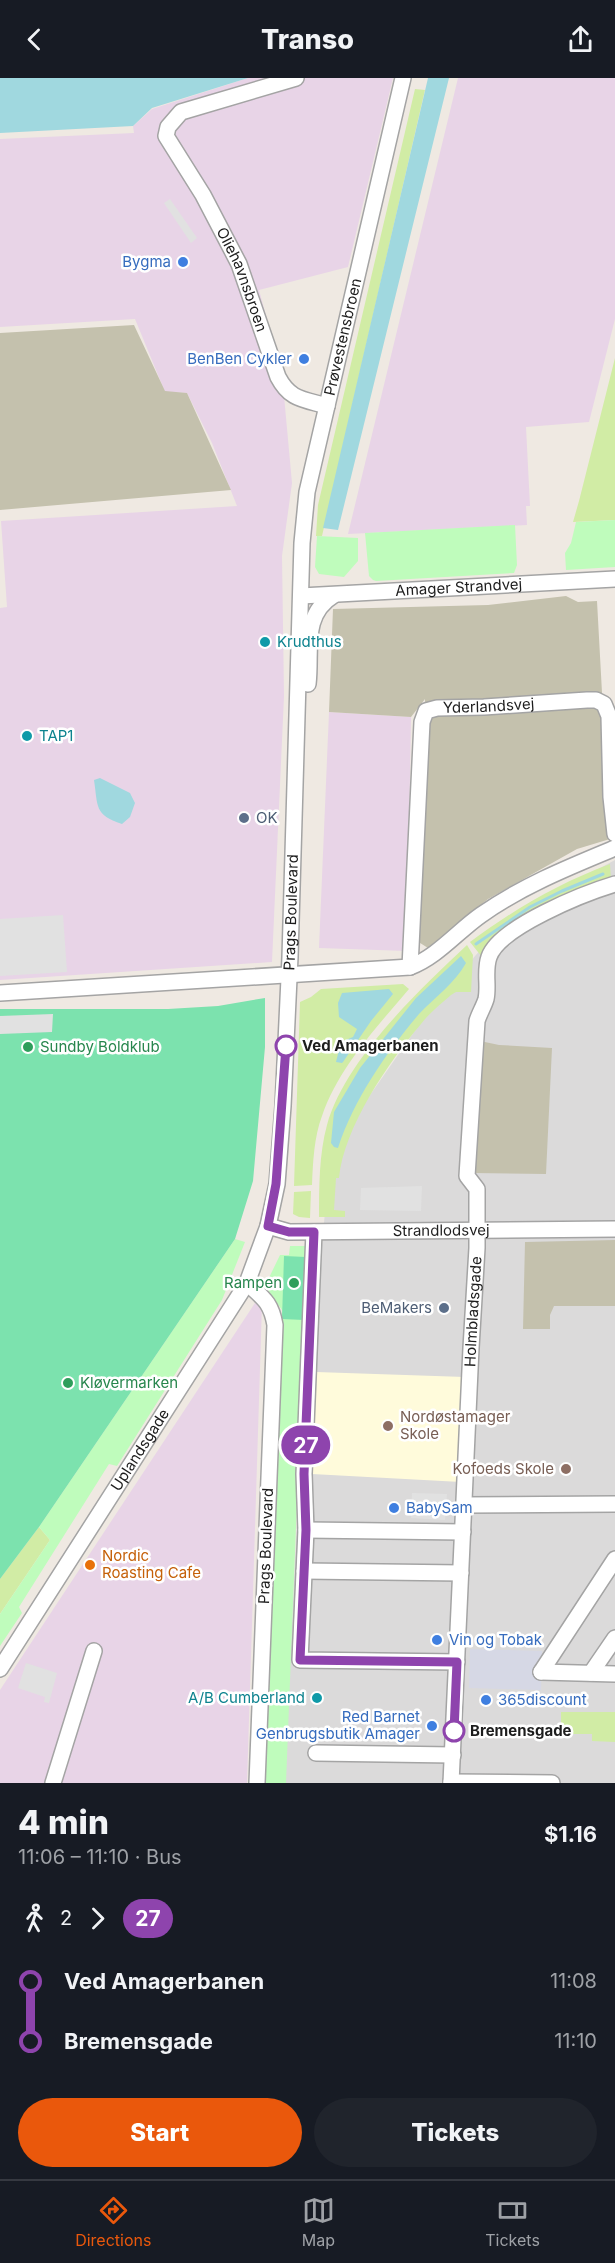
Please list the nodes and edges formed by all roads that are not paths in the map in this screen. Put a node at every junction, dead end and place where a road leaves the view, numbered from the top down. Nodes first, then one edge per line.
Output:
1 (296, 78) edge
2 (403, 78) edge
3 (327, 406) junction
4 (615, 579) edge
5 (336, 594) junction
6 (301, 596) junction
7 (298, 706) junction
8 (615, 834) edge
9 (615, 848) edge
10 (615, 884) edge
11 (410, 967) junction
12 (289, 975) junction
13 (0, 993) edge
14 (268, 1226) junction
15 (615, 1229) edge
16 (314, 1232) junction
17 (478, 1232) junction
18 (247, 1283) junction
19 (615, 1504) edge
20 (464, 1505) junction
21 (306, 1530) junction
22 (463, 1532) junction
23 (615, 1559) edge
24 (304, 1571) junction
25 (461, 1573) junction
26 (615, 1638) edge
27 (94, 1651) dead end
28 (457, 1662) junction
29 (0, 1668) edge
30 (591, 1673) junction
31 (615, 1674) edge
32 (316, 1753) dead end
33 (453, 1755) junction
34 (451, 1782) edge
35 (53, 1783) edge
36 (257, 1783) edge
37 (552, 1783) edge

1 - 3 street, Oliehavnsbroen
2 - 3 street, Prøvestensbroen
3 - 6 street, Prøvestensbroen
4 - 5 street, Amager Strandvej
5 - 6 street, Amager Strandvej
5 - 7 street
6 - 7 street, Prags Boulevard
7 - 12 street, Prags Boulevard
8 - 11 street, Yderlandsvej
9 - 11 street
10 - 17 street, Holmbladsgade
11 - 12 street
12 - 13 street
12 - 14 street, Prags Boulevard
14 - 16 street, Strandlodsvej
14 - 18 street, Uplandsgade
15 - 17 street, Strandlodsvej
16 - 17 street, Strandlodsvej
16 - 21 street
17 - 20 street, Holmbladsgade
18 - 29 street, Uplandsgade
18 - 36 street, Prags Boulevard
19 - 20 street
20 - 22 street, Holmbladsgade
21 - 22 street
21 - 24 street
22 - 25 street, Holmbladsgade
23 - 30 street
24 - 25 street
24 - 28 street
25 - 28 street, Holmbladsgade
26 - 30 street
27 - 35 street
28 - 33 street, Holmbladsgade
30 - 31 street
32 - 33 street
33 - 34 street, Holmbladsgade
34 - 37 street

